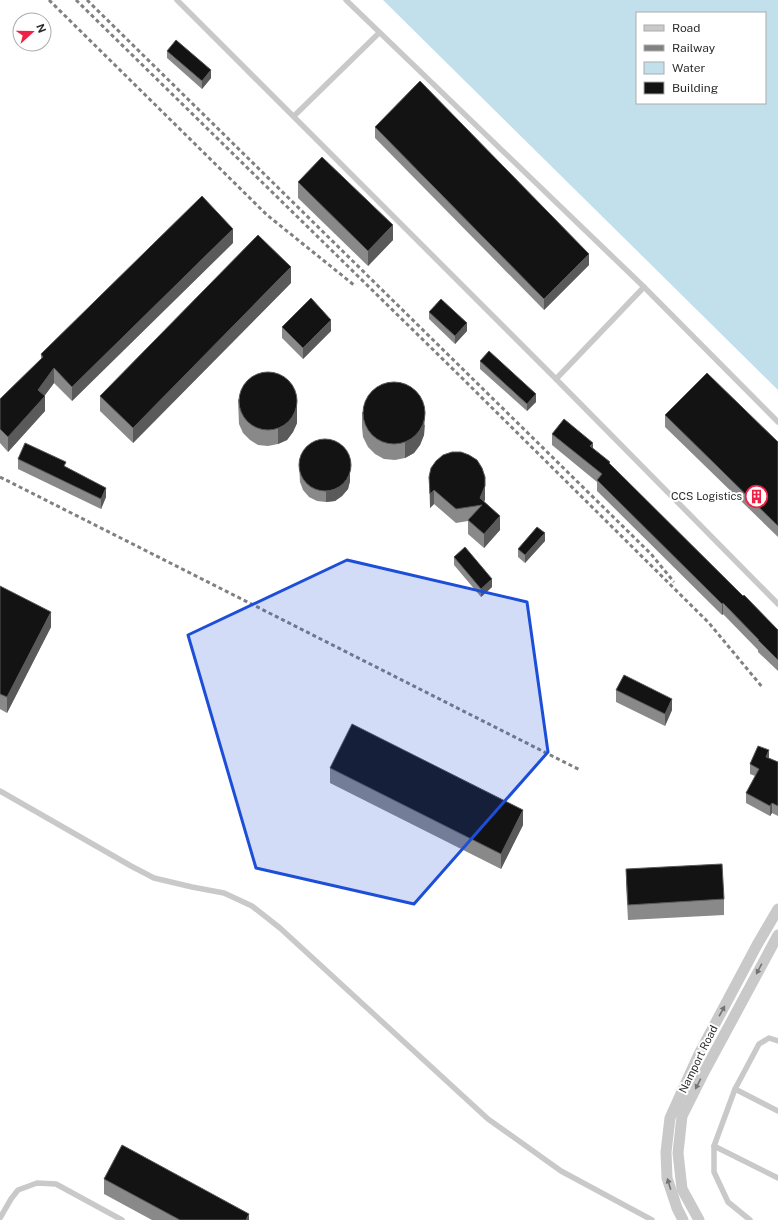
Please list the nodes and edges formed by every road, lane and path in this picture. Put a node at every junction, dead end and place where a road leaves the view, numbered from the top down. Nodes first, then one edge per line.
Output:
1 (177, 0) edge
2 (346, 0) edge
3 (379, 33) junction
4 (294, 116) junction
5 (644, 287) junction
6 (556, 379) junction
7 (778, 422) edge
8 (778, 604) edge
9 (0, 791) edge
10 (778, 909) edge
11 (778, 935) edge
12 (778, 1041) edge
13 (735, 1089) junction
14 (778, 1111) edge
15 (714, 1146) junction
16 (778, 1178) edge
17 (0, 1218) edge
18 (122, 1220) edge
19 (652, 1220) edge
20 (683, 1220) edge
21 (698, 1220) edge
22 (750, 1220) edge

1 - 4 lane
2 - 3 lane
3 - 4 lane
3 - 5 lane
4 - 6 lane
5 - 6 lane
5 - 7 lane
6 - 8 lane
9 - 19 lane
20 -> 10 street, Namport Road
11 -> 21 street
12 - 13 lane
13 - 14 lane
13 - 15 lane
15 - 16 lane
15 - 22 lane
17 - 18 lane

